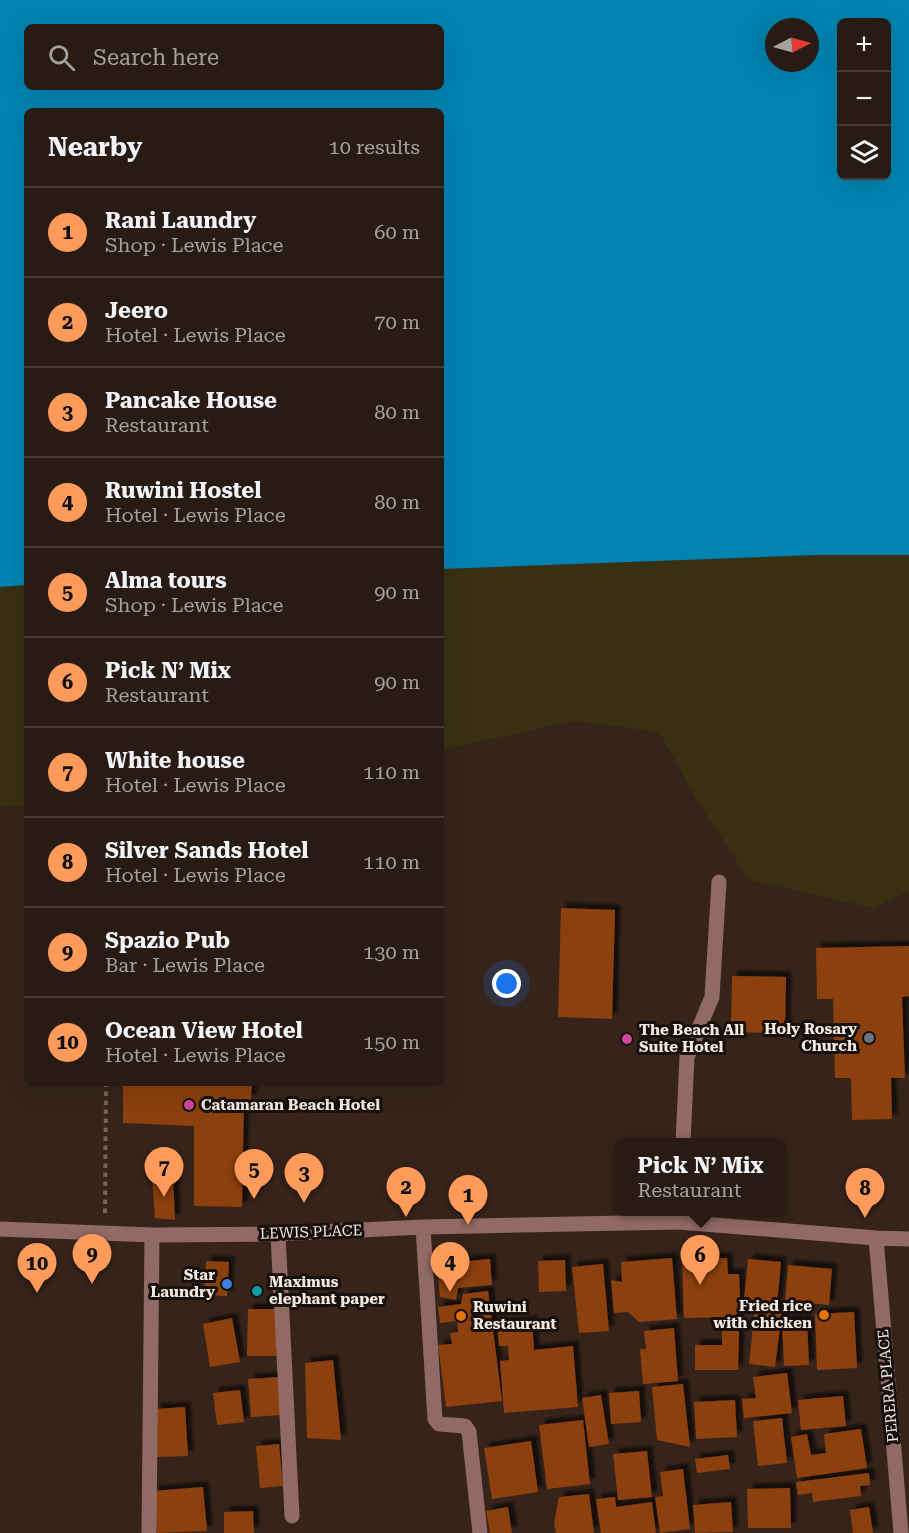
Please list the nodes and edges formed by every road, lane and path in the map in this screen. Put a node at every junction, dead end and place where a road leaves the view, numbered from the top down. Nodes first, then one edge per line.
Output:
1 (719, 882) dead end
2 (106, 1086) edge
3 (683, 1138) edge
4 (679, 1217) edge
5 (423, 1227) junction
6 (0, 1229) edge
7 (105, 1231) junction
8 (152, 1234) junction
9 (278, 1234) junction
10 (876, 1238) junction
11 (909, 1239) edge
12 (292, 1516) dead end
13 (149, 1533) edge
14 (480, 1533) edge
15 (901, 1533) edge

1 - 3 street
2 - 7 path
4 - 5 street, LEWIS PLACE
4 - 10 street, LEWIS PLACE
5 - 9 street, LEWIS PLACE
5 - 14 street
6 - 7 street, LEWIS PLACE
7 - 8 street, LEWIS PLACE
8 - 9 street, LEWIS PLACE
8 - 13 street
9 - 12 street
10 - 11 street, LEWIS PLACE
10 - 15 street, PERERA PLACE

